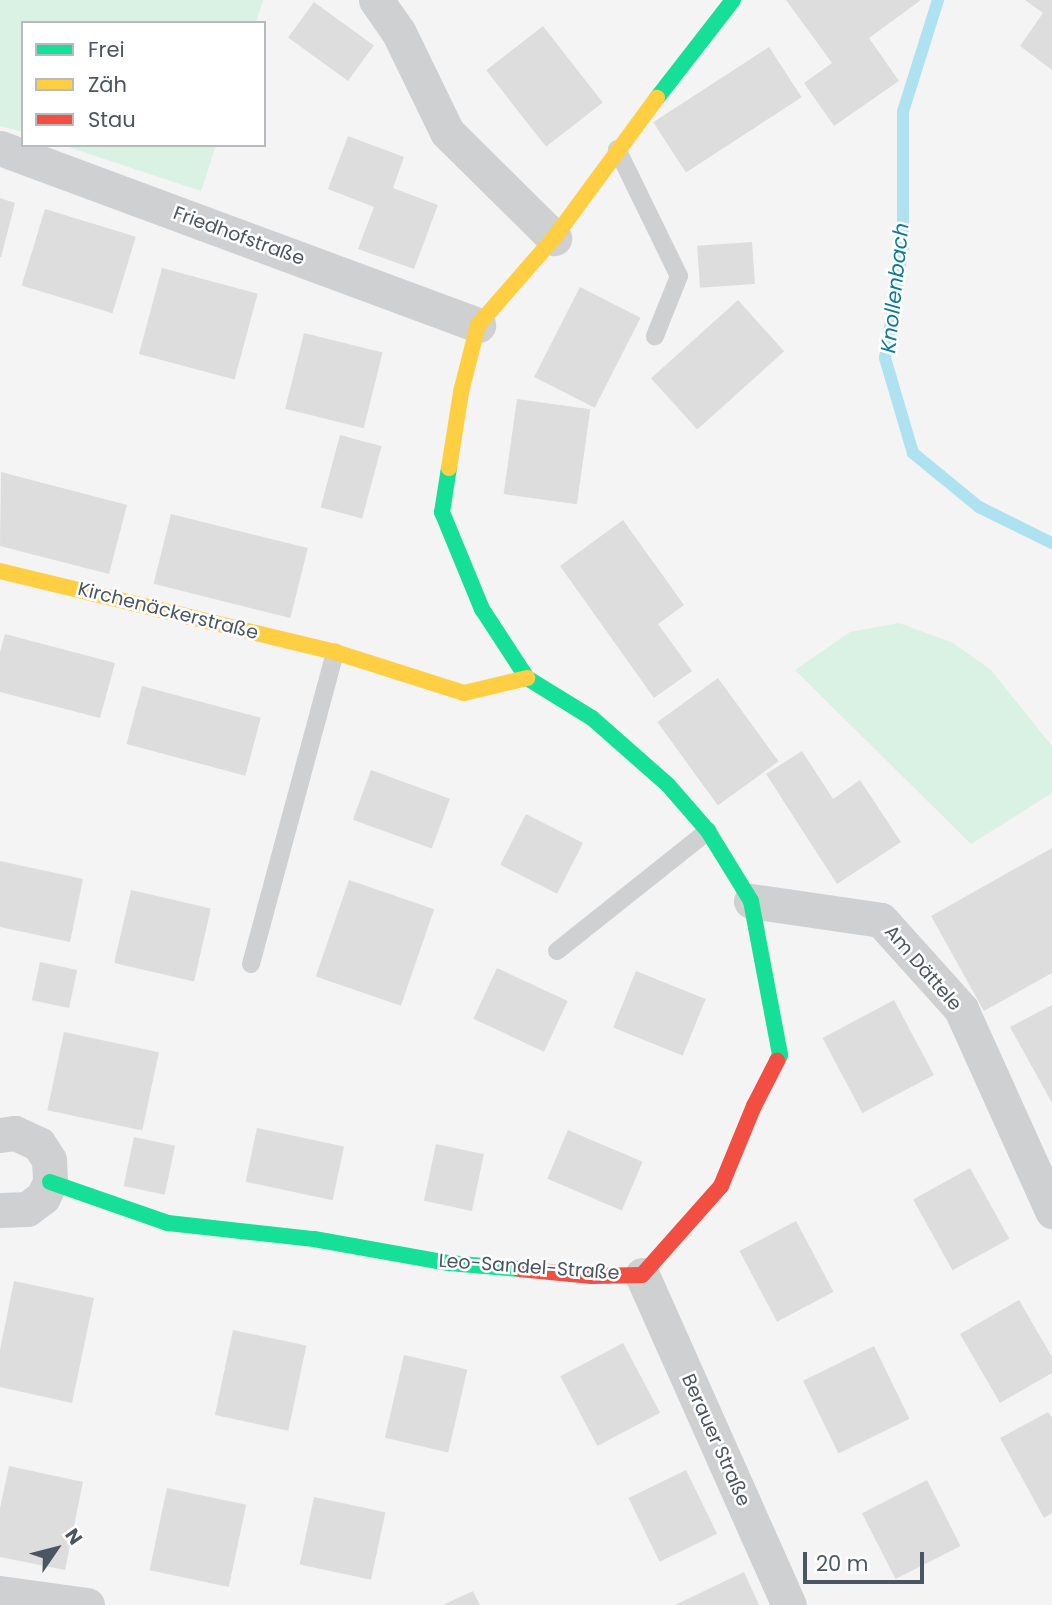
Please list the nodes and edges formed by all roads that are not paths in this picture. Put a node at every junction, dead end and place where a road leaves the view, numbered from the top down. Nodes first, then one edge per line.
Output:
1 (376, 0) edge
2 (733, 0) edge
3 (0, 148) edge
4 (617, 149) junction
5 (554, 238) junction
6 (478, 325) junction
7 (656, 335) dead end
8 (0, 571) edge
9 (335, 652) junction
10 (527, 678) junction
11 (708, 831) junction
12 (751, 901) junction
13 (557, 951) dead end
14 (251, 964) dead end
15 (0, 1135) edge
16 (50, 1182) junction
17 (0, 1210) edge
18 (1052, 1211) edge
19 (642, 1275) junction
20 (0, 1593) edge
21 (80, 1605) edge
22 (87, 1605) edge
23 (789, 1605) edge

1 - 5 street
2 - 4 street, Leo-Sandel-Straße
3 - 6 street, Friedhofstraße
4 - 5 street, Leo-Sandel-Straße
4 - 7 lane
5 - 6 street, Leo-Sandel-Straße
6 - 10 street, Leo-Sandel-Straße
8 - 9 street, Kirchenäckerstraße
9 - 10 street, Kirchenäckerstraße
9 - 14 lane
10 - 11 street, Leo-Sandel-Straße
11 - 12 street, Leo-Sandel-Straße
11 - 13 lane
12 - 18 street, Am Dättele
12 - 19 street, Leo-Sandel-Straße
15 - 16 street
16 - 17 street
16 - 19 street, Leo-Sandel-Straße
19 - 23 street, Berauer Straße
20 - 21 street
21 - 22 street

